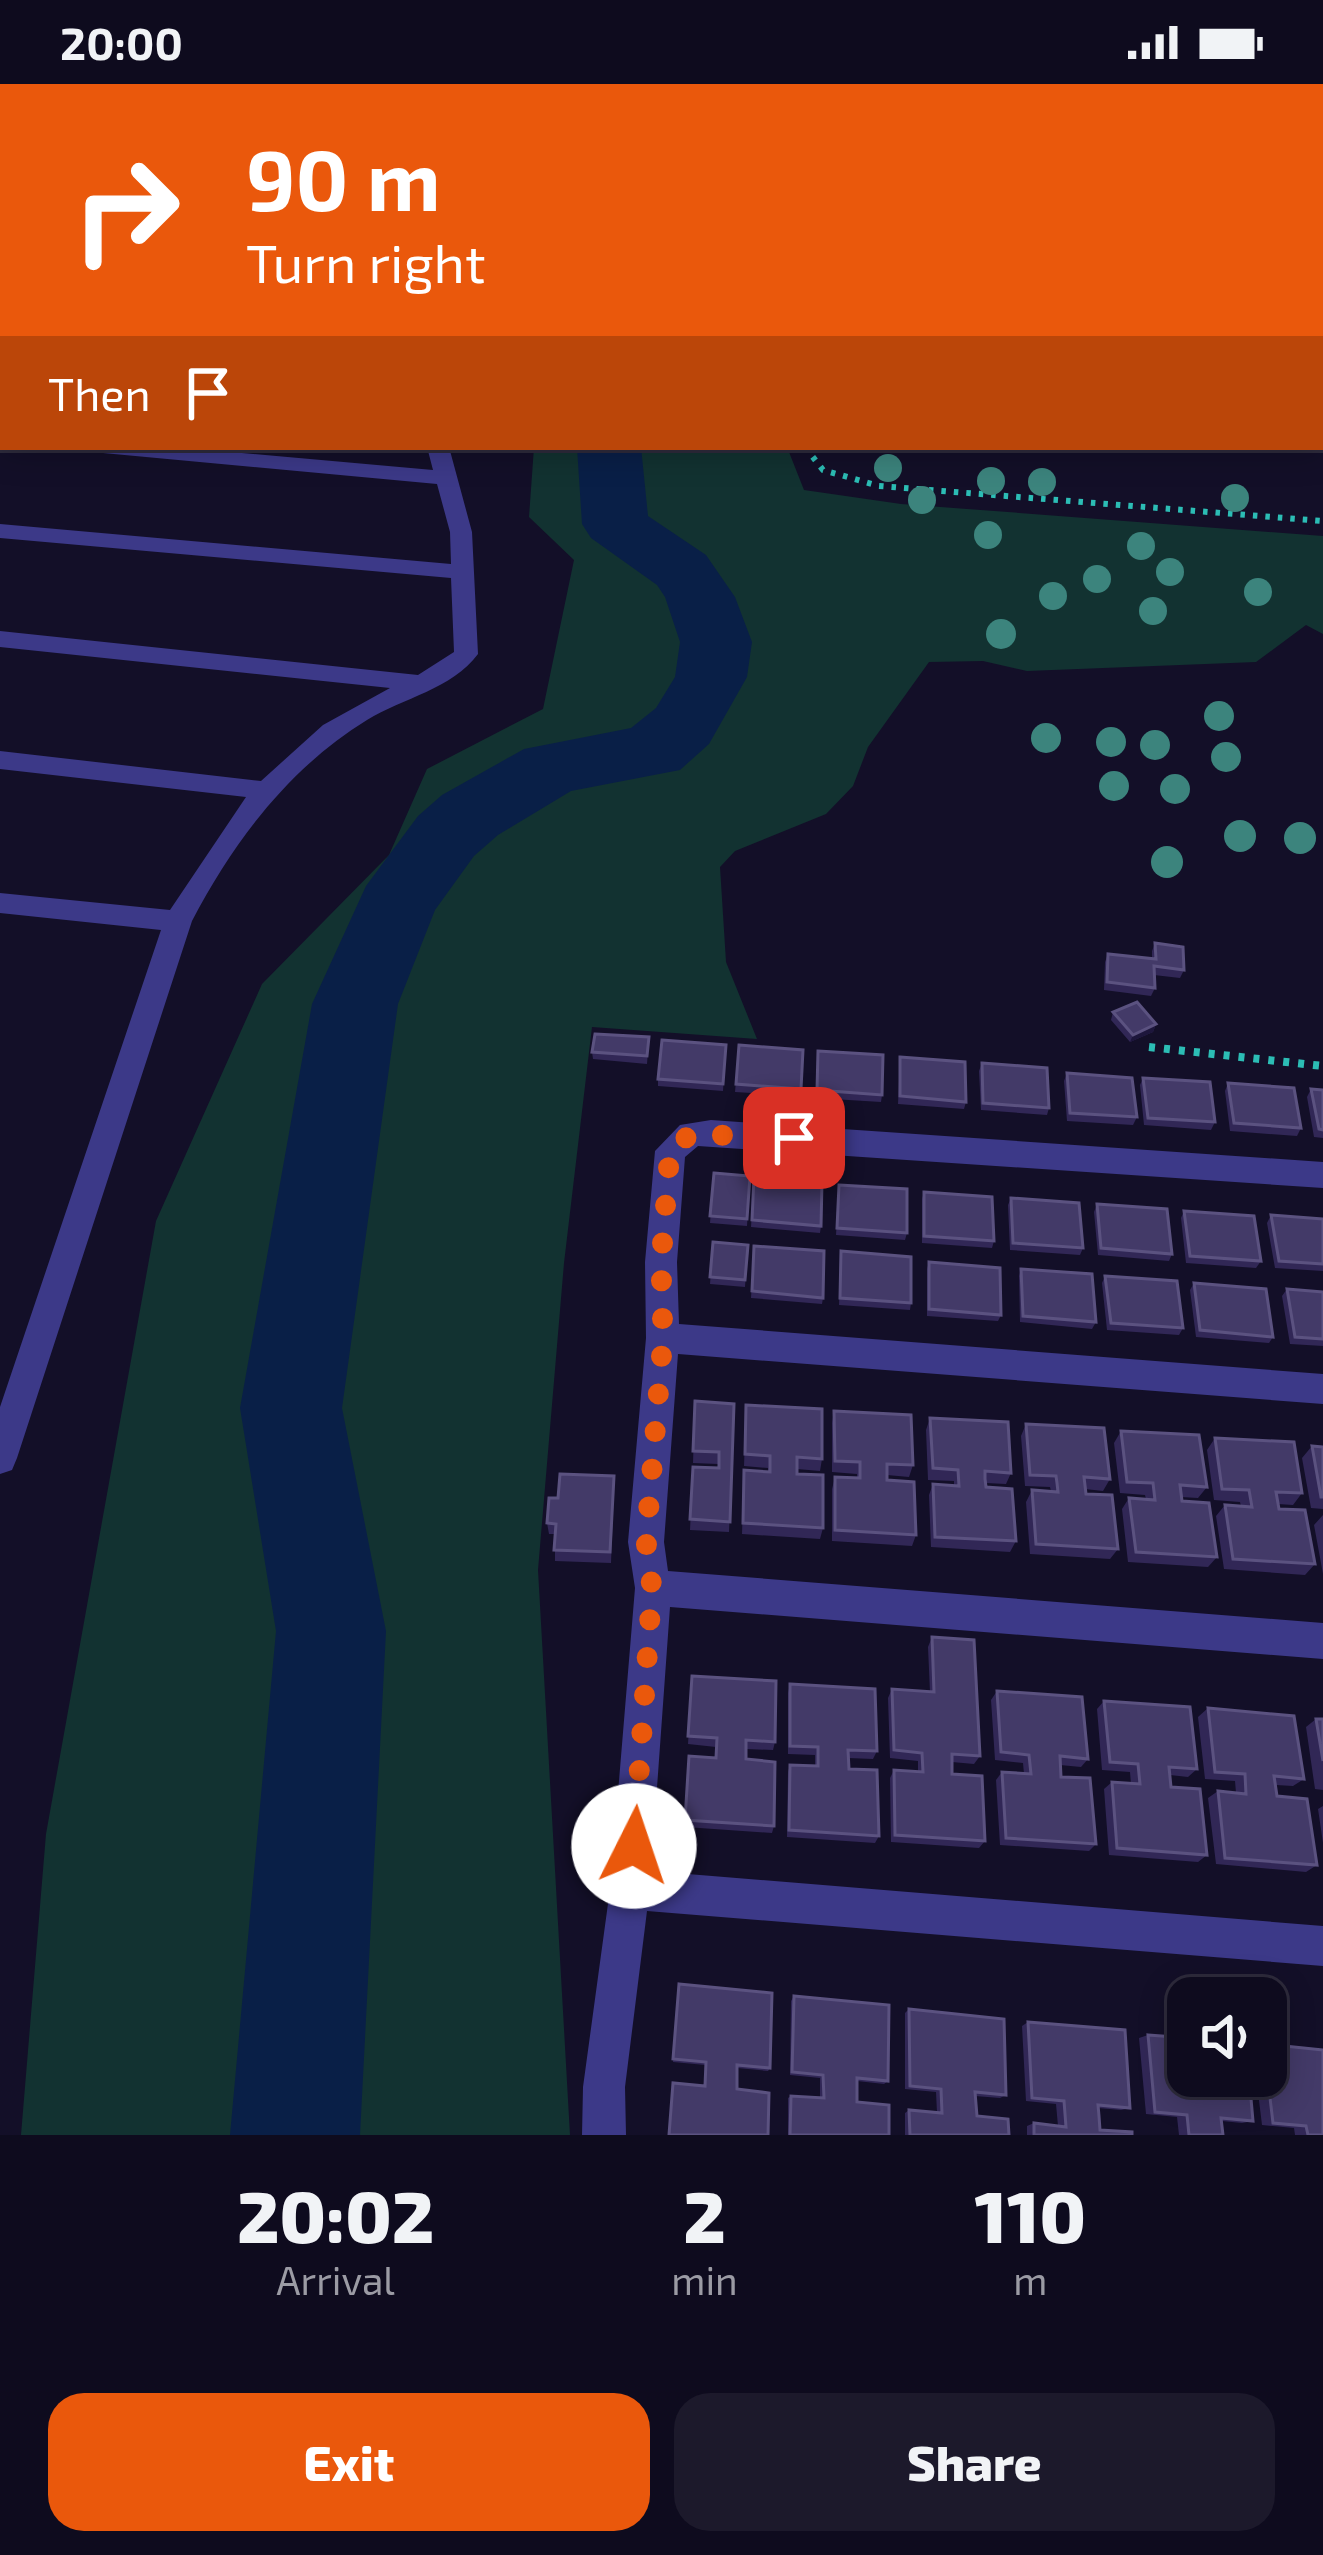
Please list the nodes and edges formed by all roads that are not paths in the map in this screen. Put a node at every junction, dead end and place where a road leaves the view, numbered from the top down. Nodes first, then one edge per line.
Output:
1 (136, 450) edge
2 (439, 450) edge
3 (446, 478) junction
4 (0, 532) edge
5 (464, 572) junction
6 (0, 639) edge
7 (416, 683) junction
8 (0, 760) edge
9 (269, 791) junction
10 (0, 903) edge
11 (178, 921) junction
12 (1323, 1175) edge
13 (663, 1338) junction
14 (1323, 1389) edge
15 (6, 1416) edge
16 (0, 1459) edge
17 (652, 1588) junction
18 (1323, 1641) edge
19 (631, 1889) junction
20 (1323, 1946) edge
21 (604, 2135) edge

1 - 3 street
2 - 3 street
3 - 5 street
4 - 5 street
5 - 7 street
6 - 7 street
7 - 9 street
8 - 9 street
9 - 11 street
10 - 11 street
11 - 15 street
12 - 13 street
13 - 14 street
13 - 17 street
15 - 16 street
17 - 18 street
17 - 19 street
19 - 20 street
19 - 21 street

